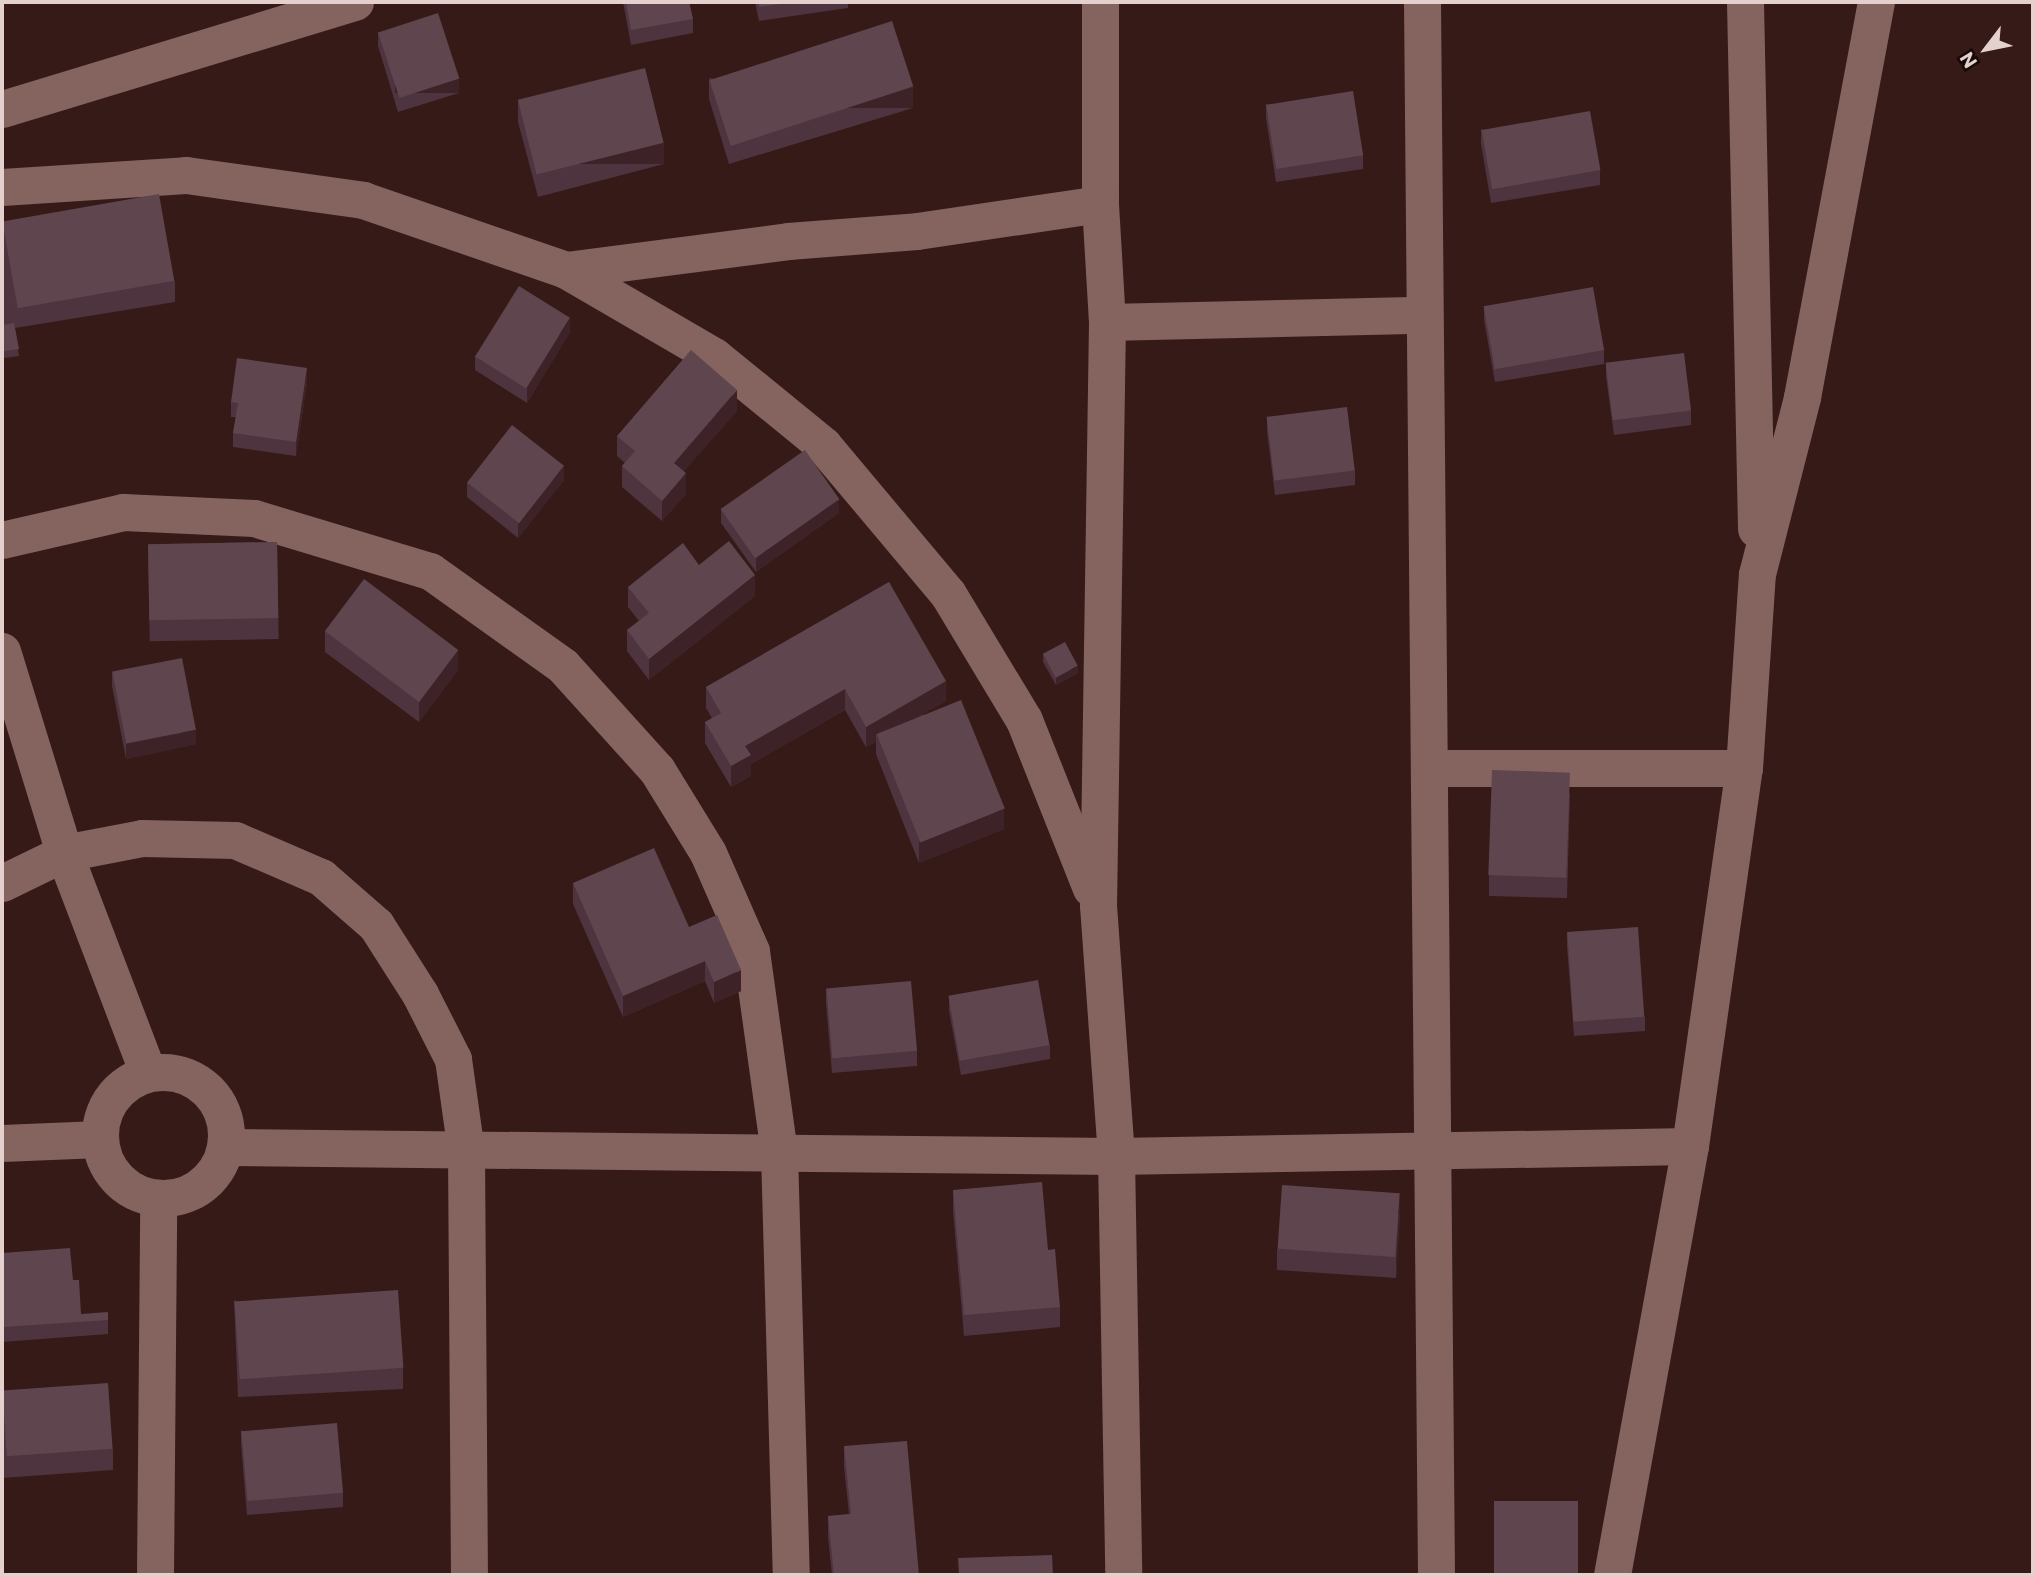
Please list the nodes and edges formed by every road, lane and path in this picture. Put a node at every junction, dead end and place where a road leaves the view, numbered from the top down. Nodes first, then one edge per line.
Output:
1 (355, 2) edge
2 (1100, 2) edge
3 (1422, 2) edge
4 (1745, 2) edge
5 (1876, 2) edge
6 (2, 109) edge
7 (2, 187) edge
8 (1100, 204) junction
9 (566, 270) junction
10 (1422, 315) junction
11 (1107, 322) junction
12 (2, 540) edge
13 (1757, 574) junction
14 (2, 651) edge
15 (1432, 768) junction
16 (1744, 768) junction
17 (64, 853) junction
18 (2, 883) edge
19 (1098, 905) junction
20 (148, 1073) junction
21 (99, 1139) junction
22 (2, 1143) edge
23 (1690, 1146) junction
24 (226, 1147) junction
25 (1435, 1149) junction
26 (466, 1151) junction
27 (779, 1152) junction
28 (1116, 1156) junction
29 (158, 1198) junction
30 (155, 1575) edge
31 (469, 1575) edge
32 (791, 1575) edge
33 (1123, 1575) edge
34 (1436, 1575) edge
35 (1612, 1575) edge

1 - 6 street
2 - 8 street
3 - 10 street
4 - 13 street
5 - 13 street
7 - 9 street
8 - 9 street
8 - 11 street
9 - 19 street
10 - 11 street
10 - 15 street
11 - 19 street
12 - 27 street
13 - 16 street
14 - 17 street
15 - 16 street
15 - 25 street
16 - 23 street
17 - 18 street
17 - 20 street
17 - 26 street
19 - 28 street
20 - 21 street
20 - 24 street
21 - 22 street
21 - 29 street
23 - 25 street
23 - 35 street
24 - 26 street
24 - 29 street
25 - 28 street
25 - 34 street
26 - 27 street
26 - 31 street
27 - 28 street
27 - 32 street
28 - 33 street
29 - 30 street

